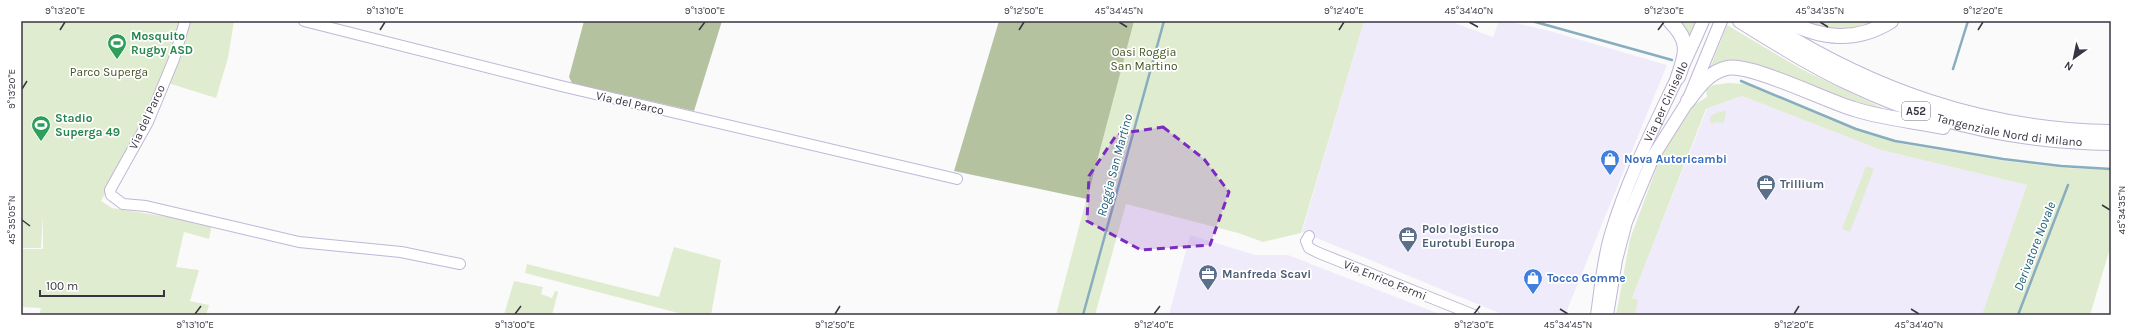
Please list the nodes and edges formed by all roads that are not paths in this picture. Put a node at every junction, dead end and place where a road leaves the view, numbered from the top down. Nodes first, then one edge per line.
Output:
1 (185, 21) edge
2 (304, 21) edge
3 (1670, 21) edge
4 (1703, 21) edge
5 (1721, 21) edge
6 (1740, 21) edge
7 (1763, 21) edge
8 (1786, 21) edge
9 (1890, 21) edge
10 (337, 25) edge
11 (1678, 77) junction
12 (1688, 101) junction
13 (2111, 132) edge
14 (2044, 140) junction
15 (2111, 144) edge
16 (957, 179) dead end
17 (1309, 236) dead end
18 (460, 264) dead end
19 (1474, 315) edge
20 (1596, 315) edge
21 (1607, 315) edge

1 - 18 street, Via del Parco
2 - 10 street, Via del Parco
3 - 11 highway
4 - 11 main road, Via per Cinisello
5 - 12 main road, Via per Cinisello
6 - 14 highway, Tangenziale Nord di Milano / A52
7 - 13 highway, Tangenziale Nord di Milano / A52
8 - 9 highway
10 - 16 street, Via del Parco
11 - 20 main road, Via per Cinisello
12 - 14 highway, A52
12 - 21 main road, Via per Cinisello
14 - 15 highway, Tangenziale Nord di Milano / A52
17 - 19 street, Via Enrico Fermi

